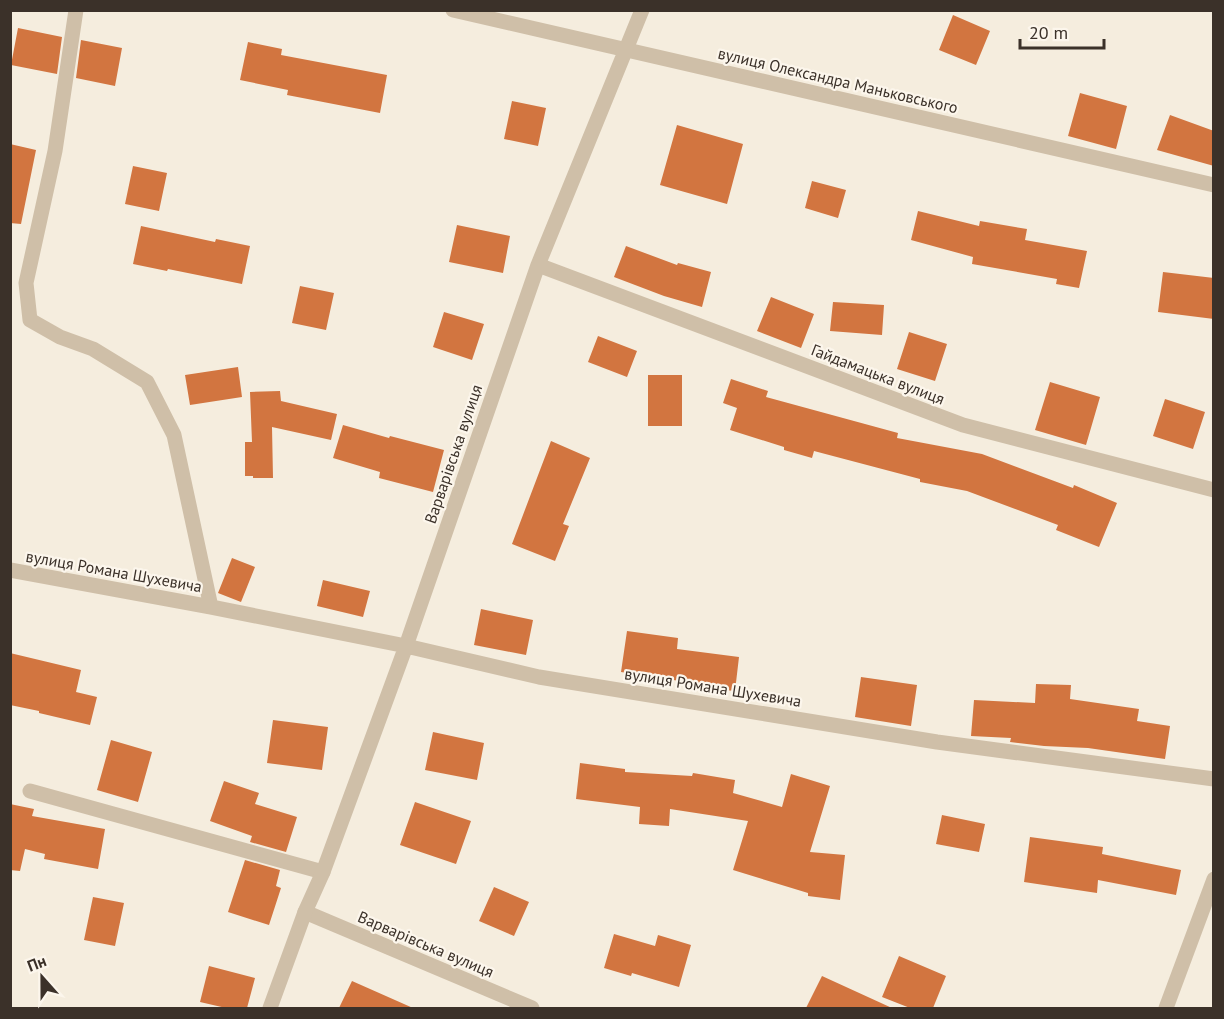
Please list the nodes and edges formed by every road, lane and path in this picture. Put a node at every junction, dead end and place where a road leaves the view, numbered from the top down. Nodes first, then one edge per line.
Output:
1 (76, 10) edge
2 (453, 10) edge
3 (642, 10) edge
4 (626, 49) junction
5 (1214, 185) edge
6 (538, 264) junction
7 (1214, 490) edge
8 (10, 570) edge
9 (211, 607) junction
10 (406, 646) junction
11 (1214, 779) edge
12 (30, 791) dead end
13 (323, 872) junction
14 (1214, 879) edge
15 (305, 912) junction
16 (270, 1008) edge
17 (532, 1008) edge
18 (1166, 1008) edge

1 - 9 street, вулиця Романа Шухевича
2 - 4 street, вулиця Олександра Маньковського
3 - 4 street, Варварівська вулиця
4 - 5 street, вулиця Олександра Маньковського
4 - 6 street, Варварівська вулиця
6 - 7 street, Гайдамацька вулиця
6 - 10 street, Варварівська вулиця
8 - 9 street, вулиця Романа Шухевича
9 - 10 street, вулиця Романа Шухевича
10 - 11 street, вулиця Романа Шухевича
10 - 13 street, Варварівська вулиця
12 - 13 street
13 - 15 street, Варварівська вулиця
14 - 18 street
15 - 16 street, Варварівська вулиця
15 - 17 street, Варварівська вулиця

